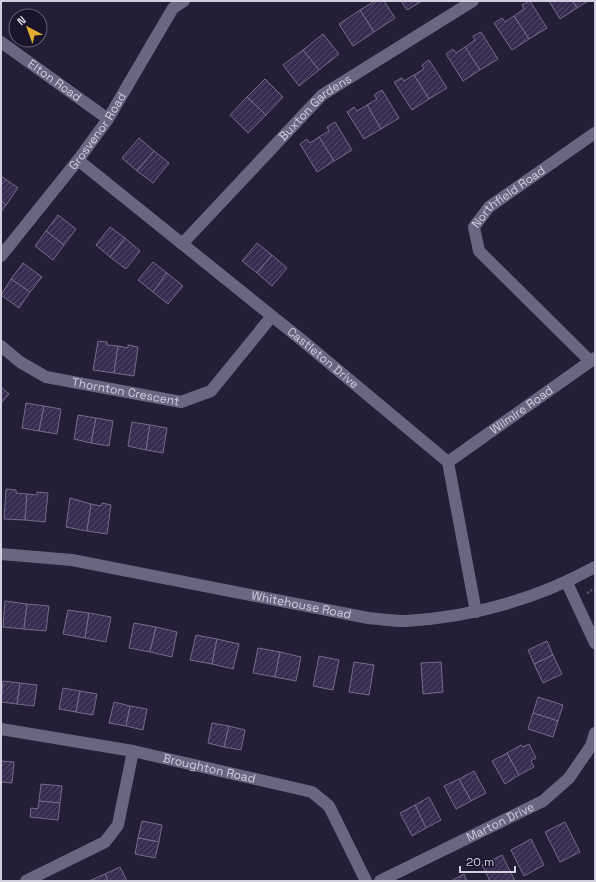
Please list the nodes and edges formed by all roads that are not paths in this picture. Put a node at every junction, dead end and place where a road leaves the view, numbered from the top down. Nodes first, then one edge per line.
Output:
1 (184, 1) edge
2 (473, 1) edge
3 (1, 42) edge
4 (108, 119) junction
5 (595, 133) edge
6 (78, 160) junction
7 (182, 244) junction
8 (1, 256) edge
9 (272, 316) junction
10 (1, 346) edge
11 (593, 359) edge
12 (448, 462) junction
13 (1, 554) edge
14 (595, 567) edge
15 (566, 583) junction
16 (476, 612) junction
17 (595, 643) edge
18 (1, 729) edge
19 (595, 733) edge
20 (133, 751) junction
21 (26, 881) edge
22 (366, 881) edge
23 (380, 881) edge

1 - 4 street, Grosvenor Road
2 - 7 street, Buxton Gardens
3 - 4 street, Elton Road
4 - 6 street, Grosvenor Road
5 - 11 street, Northfield Road
6 - 7 street, Castleton Drive
6 - 8 street, Grosvenor Road
7 - 9 street, Castleton Drive
9 - 10 street, Thornton Crescent
9 - 12 street, Castleton Drive
11 - 12 street, Wilmire Road
12 - 16 street
13 - 16 street, Whitehouse Road
14 - 15 street, Whitehouse Road
15 - 16 street, Whitehouse Road
15 - 17 street
18 - 20 street, Broughton Road
19 - 23 street, Marton Drive
20 - 21 street
20 - 22 street, Broughton Road

